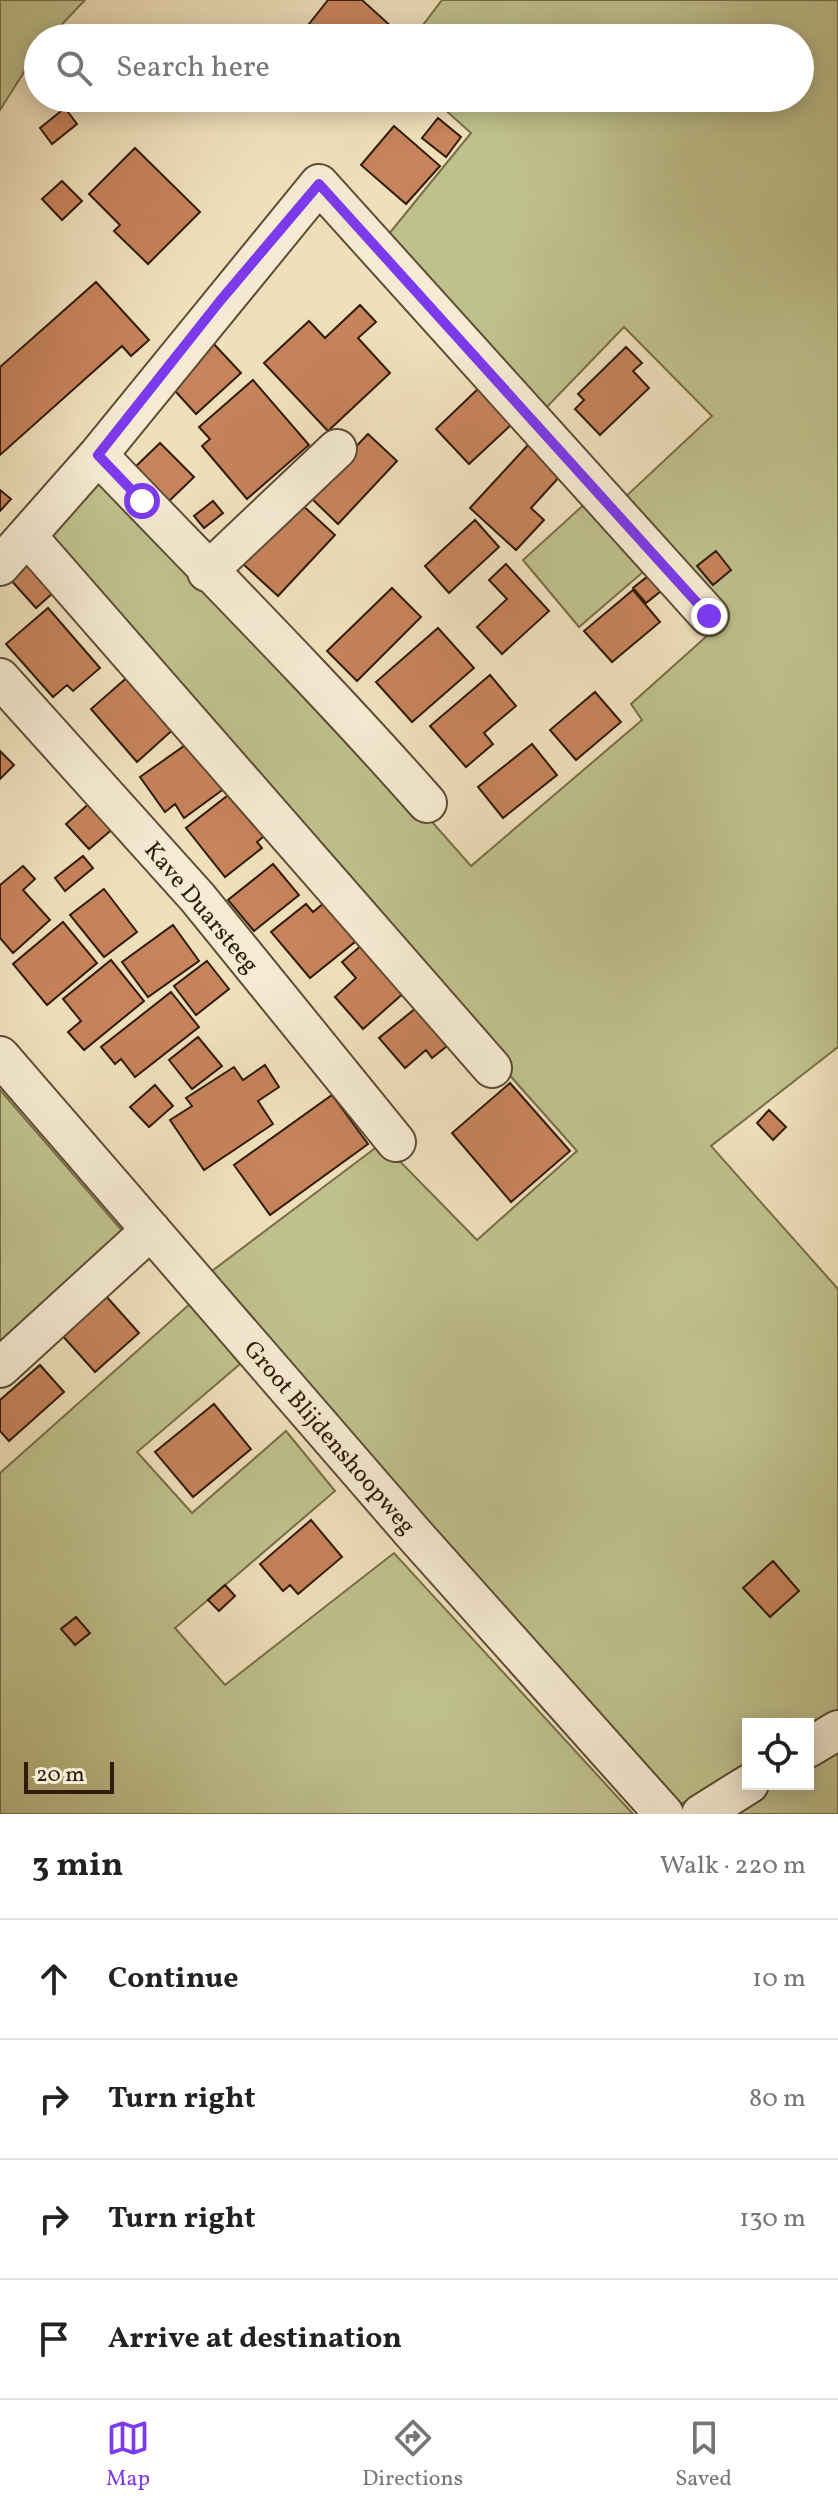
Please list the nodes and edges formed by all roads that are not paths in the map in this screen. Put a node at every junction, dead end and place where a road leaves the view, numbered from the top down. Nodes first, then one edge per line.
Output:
1 (337, 449) dead end
2 (98, 455) junction
3 (27, 536) junction
4 (0, 566) edge
5 (207, 572) junction
6 (709, 616) dead end
7 (0, 678) edge
8 (427, 803) dead end
9 (0, 1056) edge
10 (492, 1068) dead end
11 (396, 1142) dead end
12 (151, 1230) junction
13 (0, 1368) edge
14 (838, 1730) edge
15 (814, 1744) edge
16 (742, 1788) edge
17 (664, 1814) edge
18 (701, 1814) edge

1 - 5 street
2 - 3 street
2 - 5 street
2 - 6 street
3 - 4 street
3 - 10 street
5 - 8 street
7 - 11 street, Kave Duarsteeg
9 - 12 street, Groot Blijdenshoopweg
12 - 13 street
12 - 17 street, Groot Blijdenshoopweg
14 - 15 street
16 - 18 street

